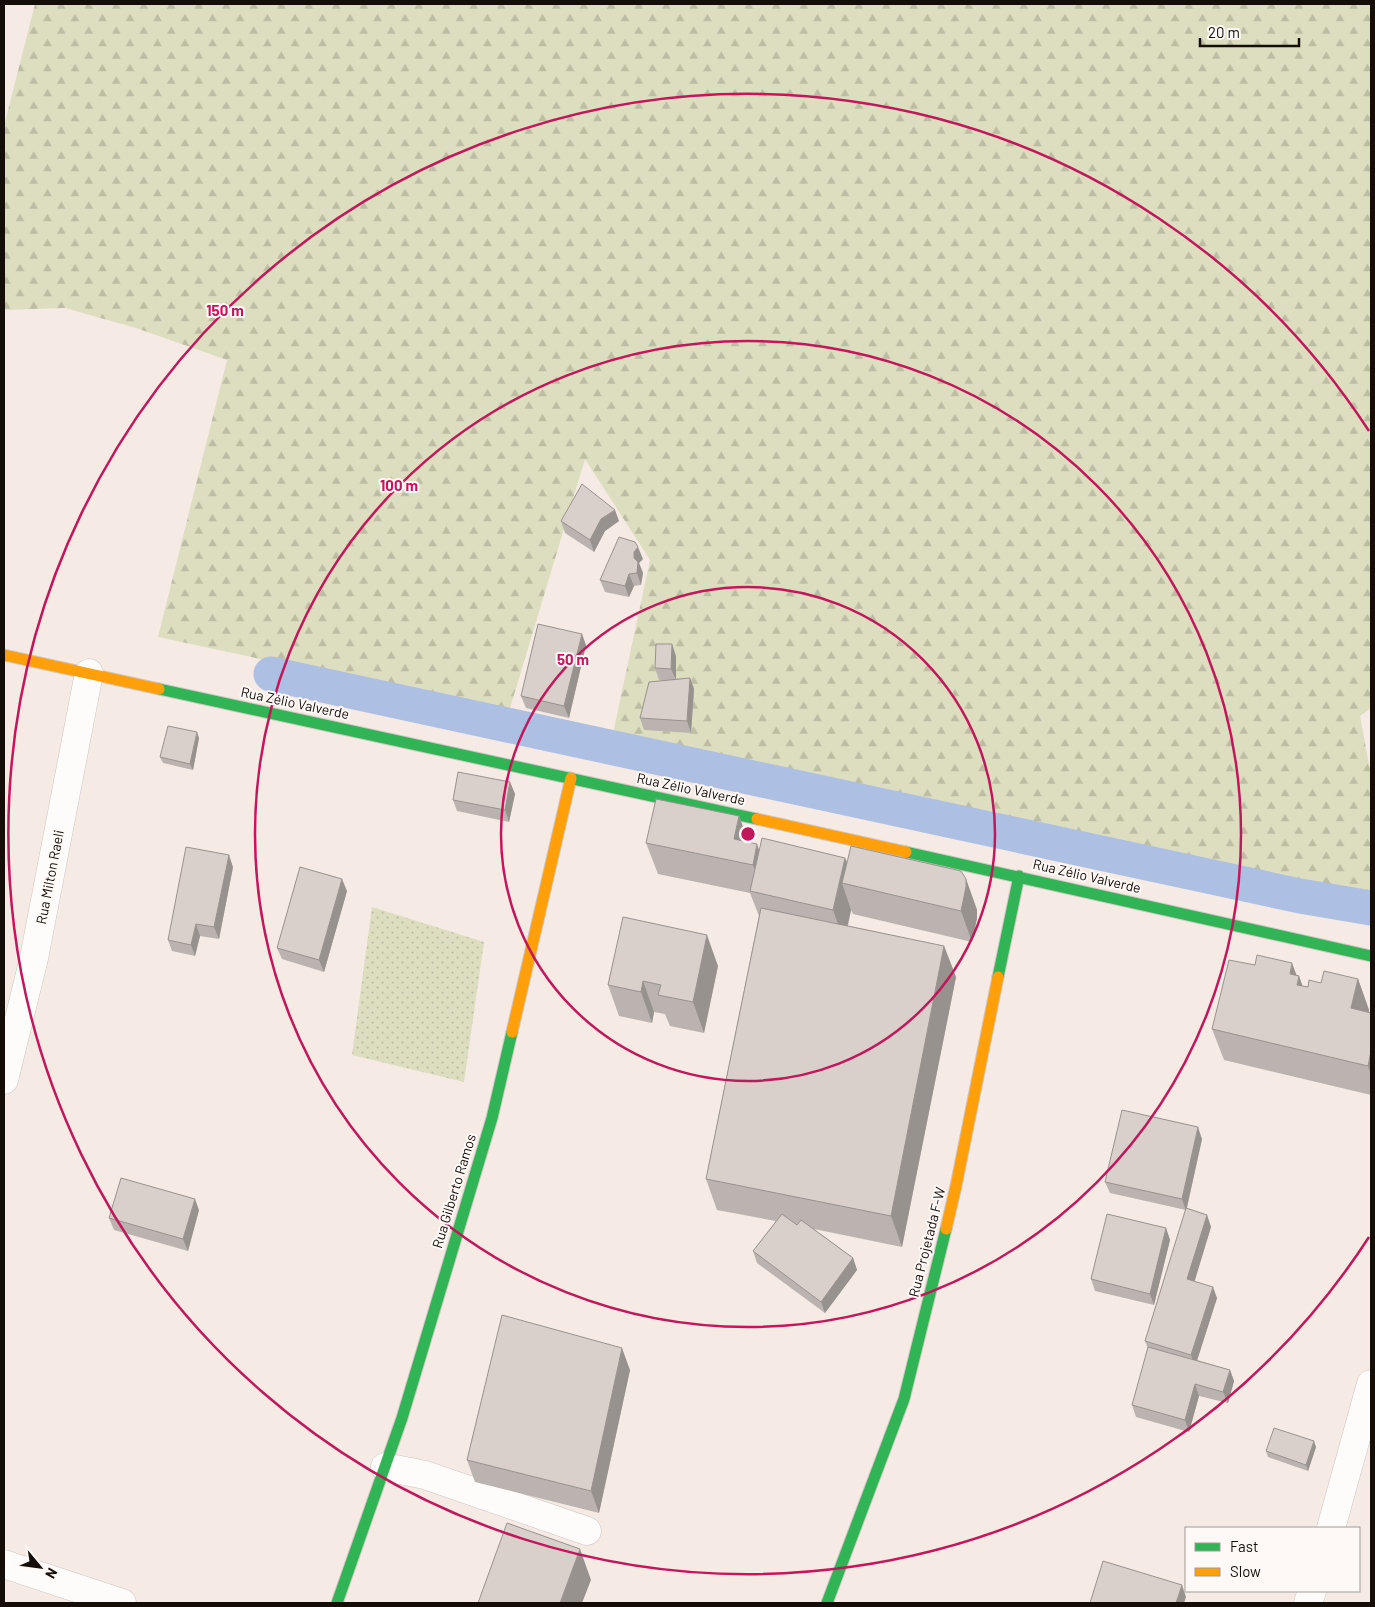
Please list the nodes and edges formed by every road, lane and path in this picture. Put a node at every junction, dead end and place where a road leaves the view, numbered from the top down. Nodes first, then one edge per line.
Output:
1 (4, 655) edge
2 (89, 673) junction
3 (571, 778) junction
4 (1019, 876) junction
5 (1371, 956) edge
6 (4, 1080) edge
7 (1371, 1384) edge
8 (385, 1467) junction
9 (1332, 1527) edge
10 (588, 1531) dead end
11 (4, 1564) edge
12 (122, 1603) edge
13 (337, 1603) edge
14 (827, 1603) edge

1 - 2 street, Rua Zélio Valverde
2 - 3 street, Rua Zélio Valverde
2 - 6 street, Rua Milton Raeli
3 - 4 street, Rua Zélio Valverde
3 - 8 street, Rua Gilberto Ramos
4 - 5 street, Rua Zélio Valverde
4 - 14 street, Rua Projetada F-W
7 - 9 street
8 - 10 street
8 - 13 street, Rua Gilberto Ramos
11 - 12 street

